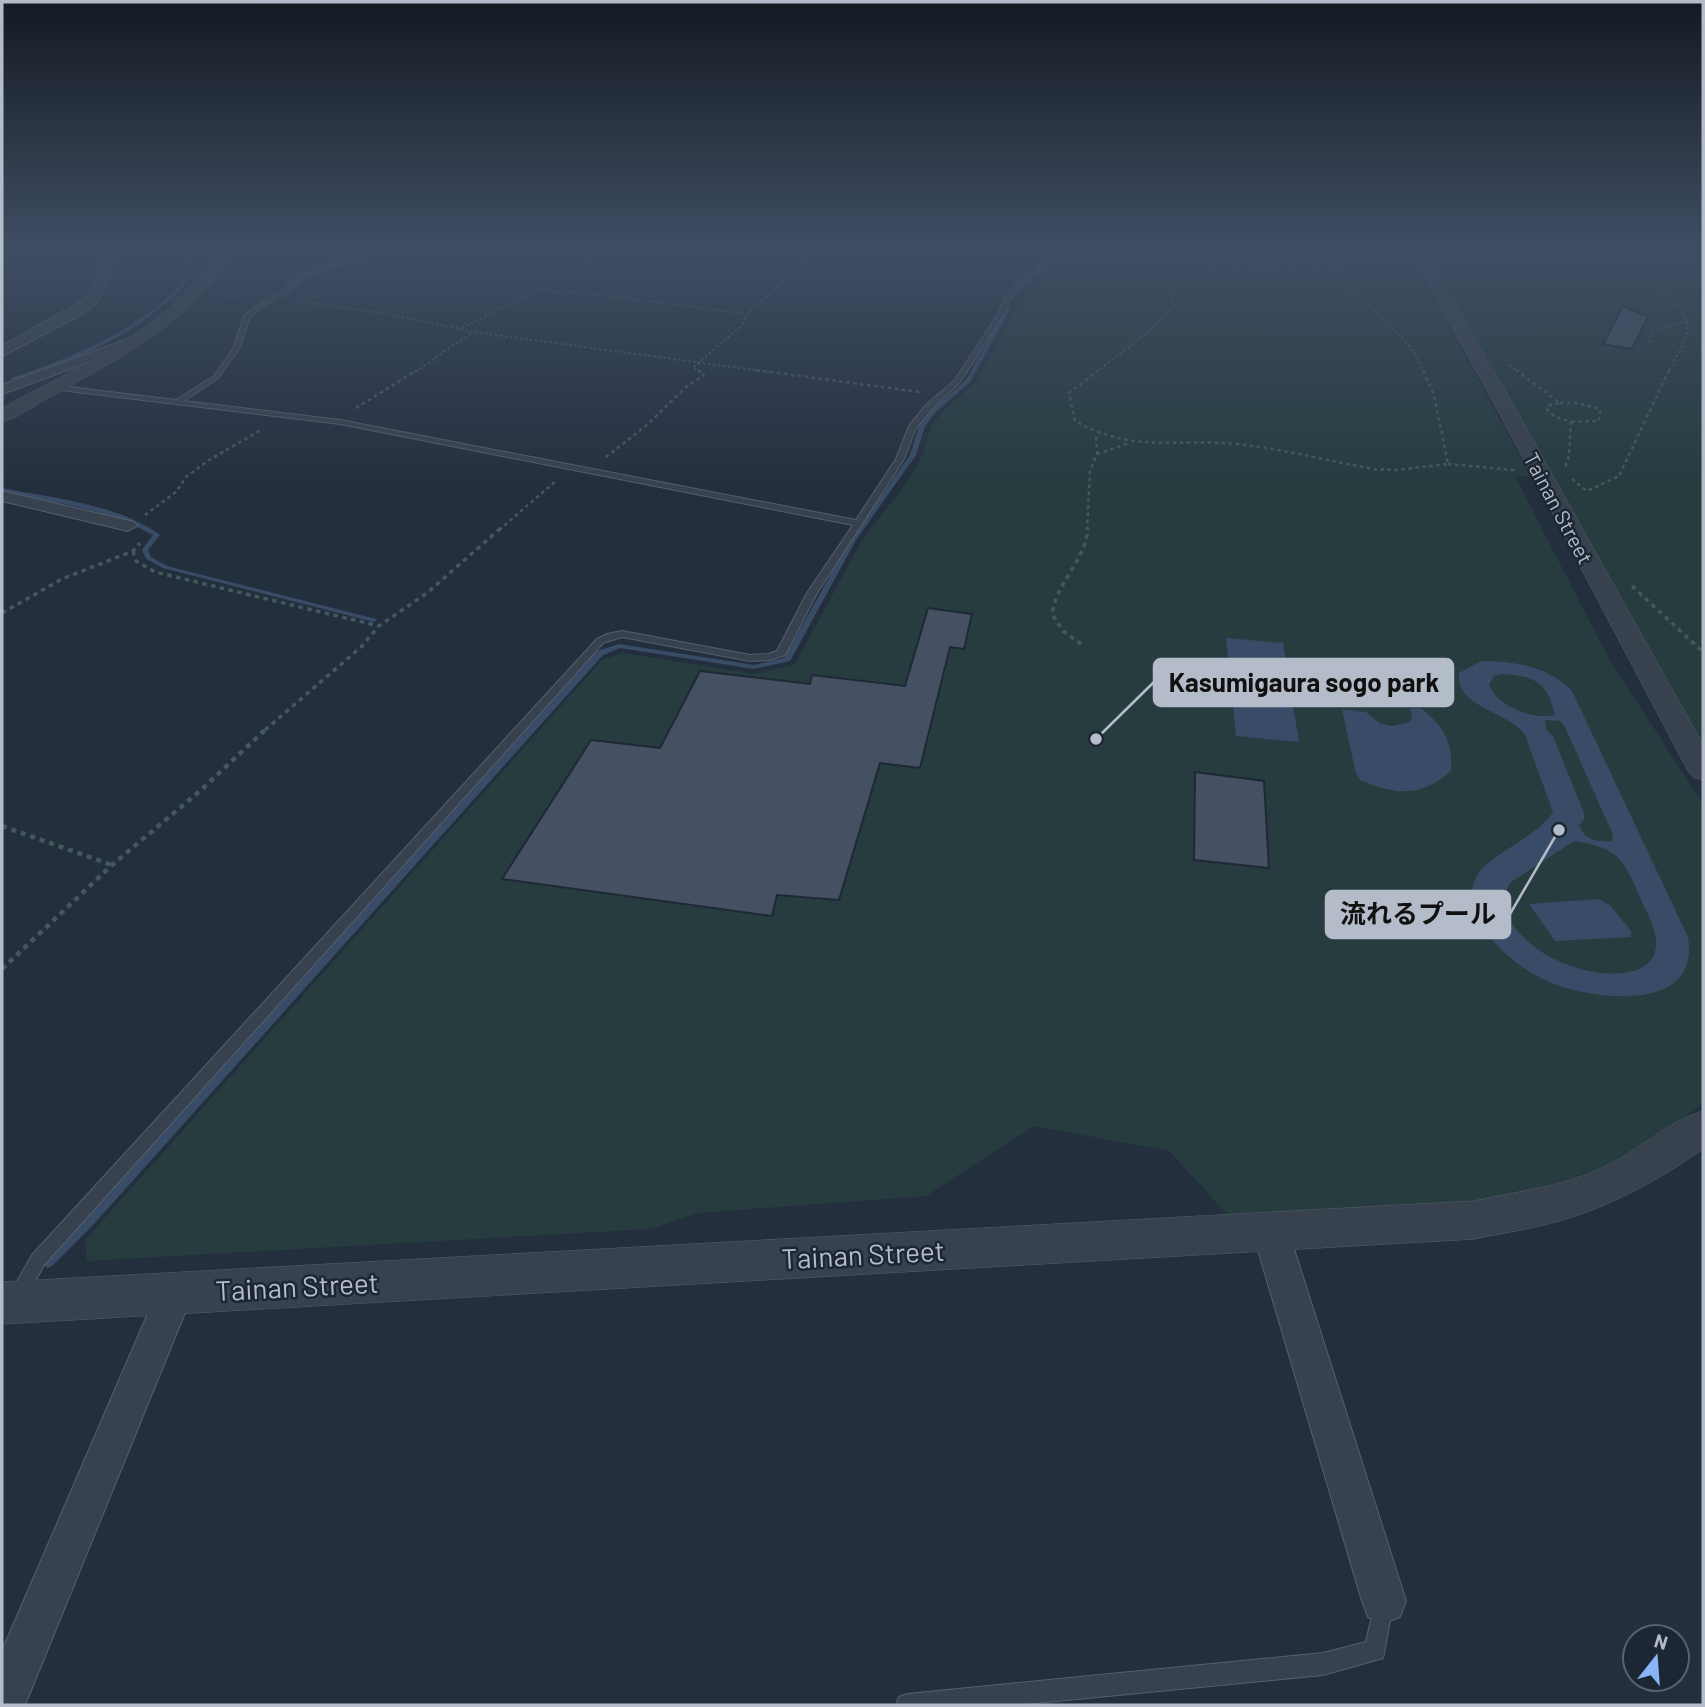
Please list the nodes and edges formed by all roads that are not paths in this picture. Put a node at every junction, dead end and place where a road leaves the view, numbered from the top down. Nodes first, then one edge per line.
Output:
1 (50, 326) edge
2 (155, 326) edge
3 (244, 326) edge
4 (992, 326) edge
5 (1459, 326) edge
6 (128, 343) junction
7 (2, 352) edge
8 (9, 383) edge
9 (52, 387) junction
10 (2, 390) edge
11 (176, 403) junction
12 (2, 416) edge
13 (2, 496) edge
14 (857, 523) junction
15 (128, 526) road end
16 (1703, 771) edge
17 (1703, 1127) edge
18 (1270, 1230) junction
19 (175, 1293) junction
20 (8, 1302) edge
21 (1384, 1601) joint
22 (2, 1705) edge
23 (907, 1705) edge

1 - 7 street
2 - 6 street
3 - 11 lane
4 - 14 lane
5 - 16 street, Tainan Street
6 - 8 street
6 - 9 street
8 - 10 street
9 - 11 lane
9 - 12 street
11 - 14 lane
13 - 15 street
14 - 20 lane
17 - 18 street, Tainan Street
18 - 19 street, Tainan Street
18 - 21 street
19 - 20 street, Tainan Street
19 - 22 street
21 - 23 lane

